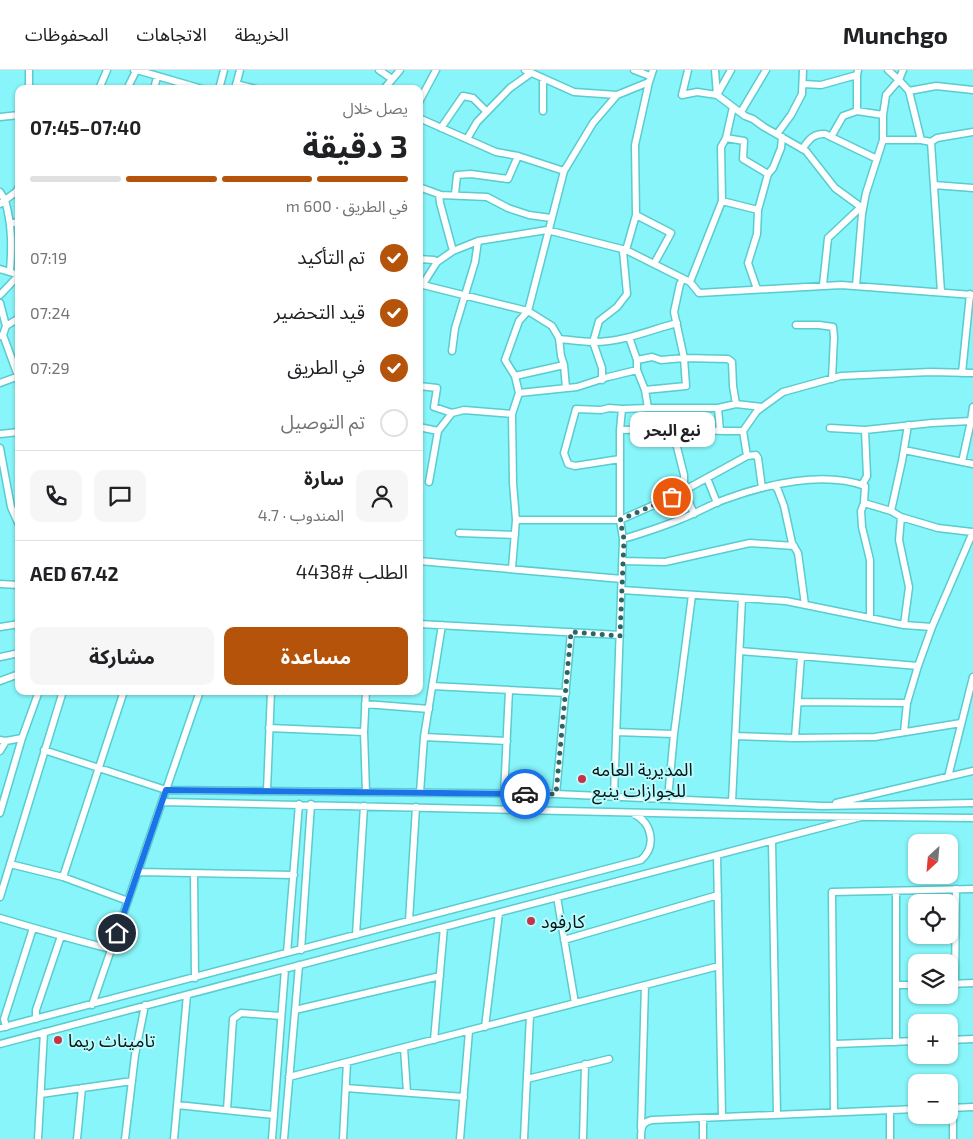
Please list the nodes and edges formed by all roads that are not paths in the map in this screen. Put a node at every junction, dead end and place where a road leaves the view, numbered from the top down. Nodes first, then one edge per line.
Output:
1 (29, 70) edge
2 (108, 70) edge
3 (136, 70) edge
4 (224, 70) edge
5 (240, 70) edge
6 (380, 70) edge
7 (400, 70) edge
8 (436, 70) edge
9 (634, 70) edge
10 (688, 70) edge
11 (715, 70) edge
12 (732, 70) edge
13 (766, 70) edge
14 (803, 70) edge
15 (888, 70) edge
16 (903, 70) edge
17 (528, 71) edge
18 (857, 72) edge
19 (650, 76) edge
20 (157, 77) junction
21 (543, 78) junction
22 (392, 79) junction
23 (899, 80) junction
24 (803, 84) junction
25 (29, 85) edge
26 (101, 85) edge
27 (128, 85) edge
28 (155, 85) edge
29 (187, 85) edge
30 (220, 85) edge
31 (236, 85) edge
32 (387, 85) edge
33 (973, 90) edge
34 (909, 91) junction
35 (423, 94) edge
36 (617, 95) junction
37 (717, 95) junction
38 (733, 107) junction
39 (857, 111) junction
40 (487, 112) junction
41 (543, 112) dead end
42 (742, 112) junction
43 (15, 115) edge
44 (883, 115) junction
45 (0, 117) edge
46 (423, 120) edge
47 (442, 128) junction
48 (973, 132) edge
49 (779, 135) junction
50 (831, 137) junction
51 (726, 138) junction
52 (467, 140) junction
53 (883, 140) junction
54 (921, 140) junction
55 (931, 142) junction
56 (802, 149) junction
57 (518, 156) junction
58 (877, 160) junction
59 (564, 171) junction
60 (768, 174) junction
61 (934, 185) junction
62 (973, 188) edge
63 (423, 189) edge
64 (0, 192) edge
65 (15, 193) edge
66 (455, 194) dead end
67 (439, 195) junction
68 (722, 201) junction
69 (3, 202) edge
70 (758, 210) junction
71 (862, 211) junction
72 (636, 215) junction
73 (551, 218) junction
74 (15, 222) edge
75 (11, 224) junction
76 (547, 230) junction
77 (478, 241) junction
78 (625, 250) junction
79 (453, 251) junction
80 (423, 259) edge
81 (437, 262) junction
82 (654, 264) junction
83 (0, 269) edge
84 (10, 271) junction
85 (15, 274) edge
86 (683, 278) junction
87 (15, 279) edge
88 (423, 281) edge
89 (690, 282) junction
90 (423, 284) edge
91 (823, 285) junction
92 (856, 286) junction
93 (757, 289) junction
94 (941, 292) junction
95 (465, 294) junction
96 (971, 294) edge
97 (0, 295) edge
98 (0, 303) edge
99 (528, 310) junction
100 (15, 320) edge
101 (677, 323) junction
102 (796, 325) dead end
103 (6, 326) junction
104 (2, 336) edge
105 (629, 337) junction
106 (559, 339) junction
107 (593, 342) junction
108 (452, 351) dead end
109 (684, 358) junction
110 (637, 360) junction
111 (564, 364) junction
112 (15, 368) edge
113 (637, 370) junction
114 (962, 373) junction
115 (973, 373) edge
116 (515, 376) junction
117 (15, 377) edge
118 (832, 379) junction
119 (602, 380) junction
120 (0, 383) edge
121 (423, 386) edge
122 (566, 388) junction
123 (645, 390) junction
124 (519, 393) junction
125 (736, 404) junction
126 (762, 407) junction
127 (973, 407) edge
128 (648, 408) junction
129 (718, 408) junction
130 (622, 410) junction
131 (452, 413) junction
132 (512, 414) junction
133 (971, 421) junction
134 (908, 425) junction
135 (423, 428) edge
136 (830, 428) dead end
137 (620, 430) junction
138 (865, 430) junction
139 (438, 431) junction
140 (673, 431) junction
141 (720, 431) junction
142 (744, 431) junction
143 (15, 432) edge
144 (0, 434) edge
145 (0, 448) edge
146 (904, 450) junction
147 (747, 456) junction
148 (620, 459) junction
149 (962, 462) junction
150 (973, 464) edge
151 (707, 478) junction
152 (429, 482) dead end
153 (774, 485) junction
154 (862, 485) junction
155 (762, 488) junction
156 (684, 490) junction
157 (717, 503) junction
158 (864, 503) junction
159 (891, 511) junction
160 (694, 514) junction
161 (15, 516) edge
162 (901, 517) junction
163 (516, 520) junction
164 (620, 520) junction
165 (972, 532) edge
166 (459, 533) dead end
167 (515, 535) junction
168 (624, 539) junction
169 (794, 546) junction
170 (423, 560) edge
171 (623, 561) junction
172 (512, 568) junction
173 (622, 579) junction
174 (0, 584) edge
175 (15, 585) edge
176 (622, 590) junction
177 (692, 595) junction
178 (742, 598) junction
179 (805, 605) junction
180 (870, 618) junction
181 (423, 624) edge
182 (904, 624) junction
183 (15, 625) edge
184 (442, 626) junction
185 (0, 627) edge
186 (932, 627) junction
187 (571, 632) junction
188 (620, 636) junction
189 (740, 651) junction
190 (15, 654) edge
191 (0, 657) edge
192 (801, 657) junction
193 (918, 666) junction
194 (15, 675) edge
195 (973, 677) edge
196 (0, 681) edge
197 (432, 686) junction
198 (508, 690) junction
199 (566, 693) junction
200 (38, 695) edge
201 (62, 695) edge
202 (123, 695) edge
203 (199, 695) edge
204 (271, 695) edge
205 (366, 695) edge
206 (798, 702) junction
207 (907, 703) junction
208 (365, 704) junction
209 (429, 709) junction
210 (961, 723) junction
211 (269, 728) junction
212 (364, 732) junction
213 (616, 732) junction
214 (904, 732) junction
215 (674, 734) junction
216 (735, 736) junction
217 (424, 737) junction
218 (22, 738) junction
219 (795, 738) junction
220 (3, 741) edge
221 (507, 741) junction
222 (44, 750) junction
223 (0, 751) edge
224 (100, 768) junction
225 (973, 771) edge
226 (948, 777) junction
227 (166, 790) junction
228 (267, 791) junction
229 (366, 792) junction
230 (420, 793) junction
231 (504, 794) junction
232 (556, 794) junction
233 (614, 796) junction
234 (668, 798) junction
235 (162, 802) junction
236 (732, 802) junction
237 (299, 804) junction
238 (311, 804) junction
239 (973, 804) edge
240 (364, 806) junction
241 (822, 806) junction
242 (416, 807) junction
243 (0, 812) edge
244 (630, 813) junction
245 (861, 817) junction
246 (973, 818) edge
247 (772, 841) junction
248 (717, 855) junction
249 (10, 864) junction
250 (138, 872) junction
251 (194, 874) junction
252 (294, 875) junction
253 (63, 877) junction
254 (956, 889) junction
255 (973, 889) edge
256 (896, 891) junction
257 (718, 895) junction
258 (0, 897) edge
259 (556, 898) junction
260 (128, 901) junction
261 (498, 913) junction
262 (0, 918) edge
263 (409, 922) junction
264 (444, 927) junction
265 (33, 928) junction
266 (356, 935) junction
267 (60, 936) junction
268 (564, 940) junction
269 (111, 950) junction
270 (301, 950) junction
271 (287, 953) junction
272 (953, 954) edge
273 (299, 965) junction
274 (719, 966) junction
275 (285, 969) junction
276 (440, 976) junction
277 (195, 978) junction
278 (973, 983) edge
279 (958, 984) edge
280 (908, 985) edge
281 (645, 986) junction
282 (896, 986) junction
283 (187, 994) junction
284 (92, 1004) junction
285 (575, 1004) junction
286 (145, 1006) junction
287 (295, 1010) junction
288 (530, 1015) junction
289 (281, 1016) junction
290 (36, 1019) junction
291 (486, 1027) junction
292 (3, 1028) edge
293 (470, 1031) junction
294 (44, 1032) junction
295 (973, 1039) edge
296 (434, 1040) junction
297 (958, 1040) edge
298 (908, 1041) edge
299 (896, 1042) junction
300 (1, 1043) edge
301 (835, 1044) junction
302 (404, 1048) junction
303 (0, 1051) edge
304 (609, 1059) dead end
305 (347, 1062) junction
306 (585, 1064) junction
307 (289, 1077) junction
308 (527, 1079) junction
309 (132, 1081) junction
310 (82, 1088) junction
311 (346, 1088) junction
312 (407, 1092) junction
313 (41, 1094) junction
314 (464, 1096) junction
315 (177, 1105) junction
316 (973, 1107) edge
317 (958, 1108) edge
318 (908, 1109) edge
319 (227, 1110) junction
320 (890, 1110) junction
321 (834, 1112) junction
322 (274, 1115) junction
323 (777, 1115) junction
324 (722, 1117) junction
325 (704, 1118) junction
326 (952, 1124) edge
327 (641, 1129) junction
328 (38, 1139) edge
329 (77, 1139) edge
330 (125, 1139) edge
331 (174, 1139) edge
332 (272, 1139) edge
333 (284, 1139) edge
334 (343, 1139) edge
335 (460, 1139) edge
336 (524, 1139) edge
337 (583, 1139) edge
338 (641, 1139) edge
339 (703, 1139) edge
340 (890, 1139) edge
341 (953, 1139) edge

1 - 25 street
2 - 26 street
3 - 20 street
3 - 27 street
4 - 30 street
5 - 31 street
6 - 22 street
7 - 22 street
8 - 35 street
9 - 19 street
10 - 37 street
11 - 37 street
12 - 37 street
13 - 42 street
14 - 24 street
15 - 23 street
16 - 23 street
17 - 21 street
17 - 40 street
18 - 24 street
18 - 39 street
19 - 36 street
19 - 72 street
20 - 28 street
20 - 29 street
21 - 36 street
21 - 41 street
22 - 32 street
23 - 34 street
23 - 44 street
24 - 49 street
33 - 34 street
34 - 54 street
36 - 59 street
37 - 38 street
38 - 42 street
38 - 51 street
39 - 44 street
39 - 50 street
40 - 47 street
40 - 52 street
42 - 49 street
43 - 45 street
44 - 53 street
46 - 47 street
47 - 52 street
48 - 55 street
49 - 56 street
49 - 60 street
50 - 56 street
50 - 58 street
51 - 60 street
51 - 68 street
52 - 57 street
53 - 54 street
53 - 58 street
54 - 55 street
55 - 61 street
56 - 71 street
57 - 59 street
57 - 66 street
58 - 71 street
59 - 73 street
60 - 70 street
61 - 62 street
61 - 94 street
63 - 67 street
64 - 69 street
65 - 69 street
67 - 73 street
67 - 79 street
68 - 70 street
68 - 89 street
69 - 75 street
70 - 93 street
71 - 91 street
71 - 92 street
72 - 78 street
72 - 82 street
73 - 76 street
74 - 75 street
75 - 84 street
76 - 77 street
76 - 78 street
76 - 99 street
77 - 79 street
77 - 95 street
78 - 82 street
78 - 107 street
79 - 81 street
80 - 81 street
81 - 88 street
82 - 86 street
83 - 84 street
84 - 85 street
86 - 89 street
86 - 101 street
87 - 97 street
89 - 93 street
90 - 95 street
91 - 92 street
91 - 93 street
92 - 94 street
94 - 96 street
95 - 99 street
95 - 108 street
96 - 114 street
98 - 103 street
99 - 106 street
99 - 116 street
100 - 103 street
101 - 105 street
101 - 109 street
102 - 118 street
103 - 104 street
104 - 112 street
105 - 107 street
105 - 110 street
106 - 107 street
106 - 111 street
107 - 119 street
109 - 110 street
109 - 123 street
109 - 125 street
110 - 113 street
111 - 116 street
111 - 122 street
113 - 119 street
113 - 123 street
114 - 115 street
114 - 118 street
116 - 124 street
117 - 120 street
118 - 126 street
119 - 122 street
121 - 131 street
122 - 124 street
123 - 128 street
124 - 132 street
125 - 126 street
125 - 129 street
126 - 142 street
127 - 133 street
128 - 129 street
128 - 130 street
129 - 141 street
130 - 137 street
130 - 148 street
131 - 132 street
131 - 139 street
132 - 163 street
133 - 134 street
133 - 149 street
134 - 138 street
134 - 146 street
135 - 139 street
136 - 138 street
137 - 140 street
137 - 148 street
138 - 154 street
139 - 152 street
140 - 141 street
140 - 156 street
141 - 142 street
142 - 147 street
143 - 144 street
145 - 161 street
146 - 149 street
146 - 159 street
147 - 151 street
147 - 155 street
148 - 164 street
149 - 150 street
151 - 156 street
151 - 157 street
153 - 154 street
153 - 155 street
153 - 169 street
154 - 158 street
155 - 157 street
156 - 160 street
156 - 164 street
157 - 160 street
158 - 159 street
158 - 180 street
159 - 162 street
160 - 168 street
162 - 165 street
162 - 182 street
163 - 164 street
163 - 167 street
164 - 168 street
165 - 186 street
166 - 167 street
167 - 172 street
168 - 171 street
169 - 171 street
169 - 179 street
170 - 172 street
171 - 173 street
172 - 173 street
173 - 176 street
174 - 175 street
176 - 177 street
176 - 188 street
177 - 178 street
177 - 215 street
178 - 179 street
178 - 189 street
179 - 180 street
180 - 182 street
181 - 184 street
182 - 186 street
183 - 185 street
184 - 187 street
184 - 197 street
186 - 193 street
187 - 188 street
187 - 199 street
188 - 213 street
189 - 192 street
189 - 216 street
190 - 191 street
192 - 193 street
192 - 206 street
193 - 207 street
194 - 196 street
195 - 210 street
197 - 198 street
197 - 209 street
198 - 199 street
198 - 221 street
199 - 232 street
200 - 218 street
201 - 222 street
202 - 224 street
203 - 227 street
204 - 211 street
205 - 208 street
206 - 207 street
206 - 219 street
207 - 214 street
208 - 209 street
208 - 212 street
209 - 217 street
210 - 214 street
210 - 226 street
211 - 212 street
211 - 228 street
212 - 229 street
213 - 215 street
213 - 233 street
214 - 219 street
215 - 234 street
216 - 219 street
216 - 236 street
217 - 221 street
217 - 230 street
218 - 220 street
218 - 243 street
220 - 223 street
221 - 231 street
222 - 224 street
222 - 249 street
224 - 227 street
224 - 253 street
225 - 226 street
226 - 241 street
227 - 228 street
227 - 235 street
228 - 229 street
229 - 230 street
230 - 231 street
231 - 232 street
232 - 233 street
233 - 234 street
234 - 236 street
235 - 237 street
235 - 250 street
236 - 241 street
237 - 238 street
237 - 252 street
238 - 240 street
238 - 270 street
239 - 241 street
240 - 242 street
240 - 266 street
242 - 244 street
242 - 263 street
244 - 245 street
244 - 263 street
245 - 246 street
245 - 247 street
247 - 248 street
247 - 323 street
248 - 257 street
248 - 259 street
249 - 253 street
249 - 258 street
250 - 251 street
250 - 260 street
251 - 252 street
251 - 277 street
252 - 271 street
253 - 260 street
254 - 255 street
254 - 256 street
254 - 272 street
256 - 282 street
256 - 301 street
257 - 268 street
257 - 274 street
259 - 261 street
259 - 268 street
260 - 269 street
261 - 264 street
261 - 291 street
262 - 265 street
263 - 266 street
264 - 273 street
264 - 276 street
265 - 267 street
265 - 292 street
266 - 270 street
267 - 269 street
267 - 290 street
268 - 285 street
269 - 284 street
270 - 271 street
271 - 277 street
273 - 275 street
273 - 287 street
274 - 281 street
274 - 324 street
275 - 283 street
275 - 289 street
276 - 287 street
276 - 296 street
277 - 284 street
278 - 279 street
280 - 282 street
281 - 285 street
281 - 327 street
282 - 299 street
283 - 286 street
283 - 315 street
284 - 290 street
285 - 288 street
286 - 294 street
286 - 309 street
287 - 307 street
288 - 291 street
288 - 308 street
289 - 319 street
289 - 322 street
290 - 292 street
291 - 293 street
293 - 296 street
293 - 314 street
294 - 300 street
294 - 313 street
295 - 297 street
296 - 302 street
298 - 299 street
299 - 301 street
300 - 303 street
301 - 321 street
302 - 305 street
302 - 312 street
304 - 306 street
305 - 307 street
305 - 311 street
306 - 308 street
306 - 337 street
307 - 333 street
308 - 336 street
309 - 310 street
309 - 330 street
310 - 313 street
310 - 329 street
311 - 312 street
311 - 334 street
312 - 314 street
313 - 328 street
314 - 335 street
315 - 319 street
315 - 331 street
316 - 317 street
318 - 320 street
319 - 322 street
320 - 321 street
320 - 340 street
321 - 323 street
322 - 332 street
323 - 324 street
324 - 325 street
325 - 327 street
325 - 339 street
326 - 341 street
327 - 338 street

